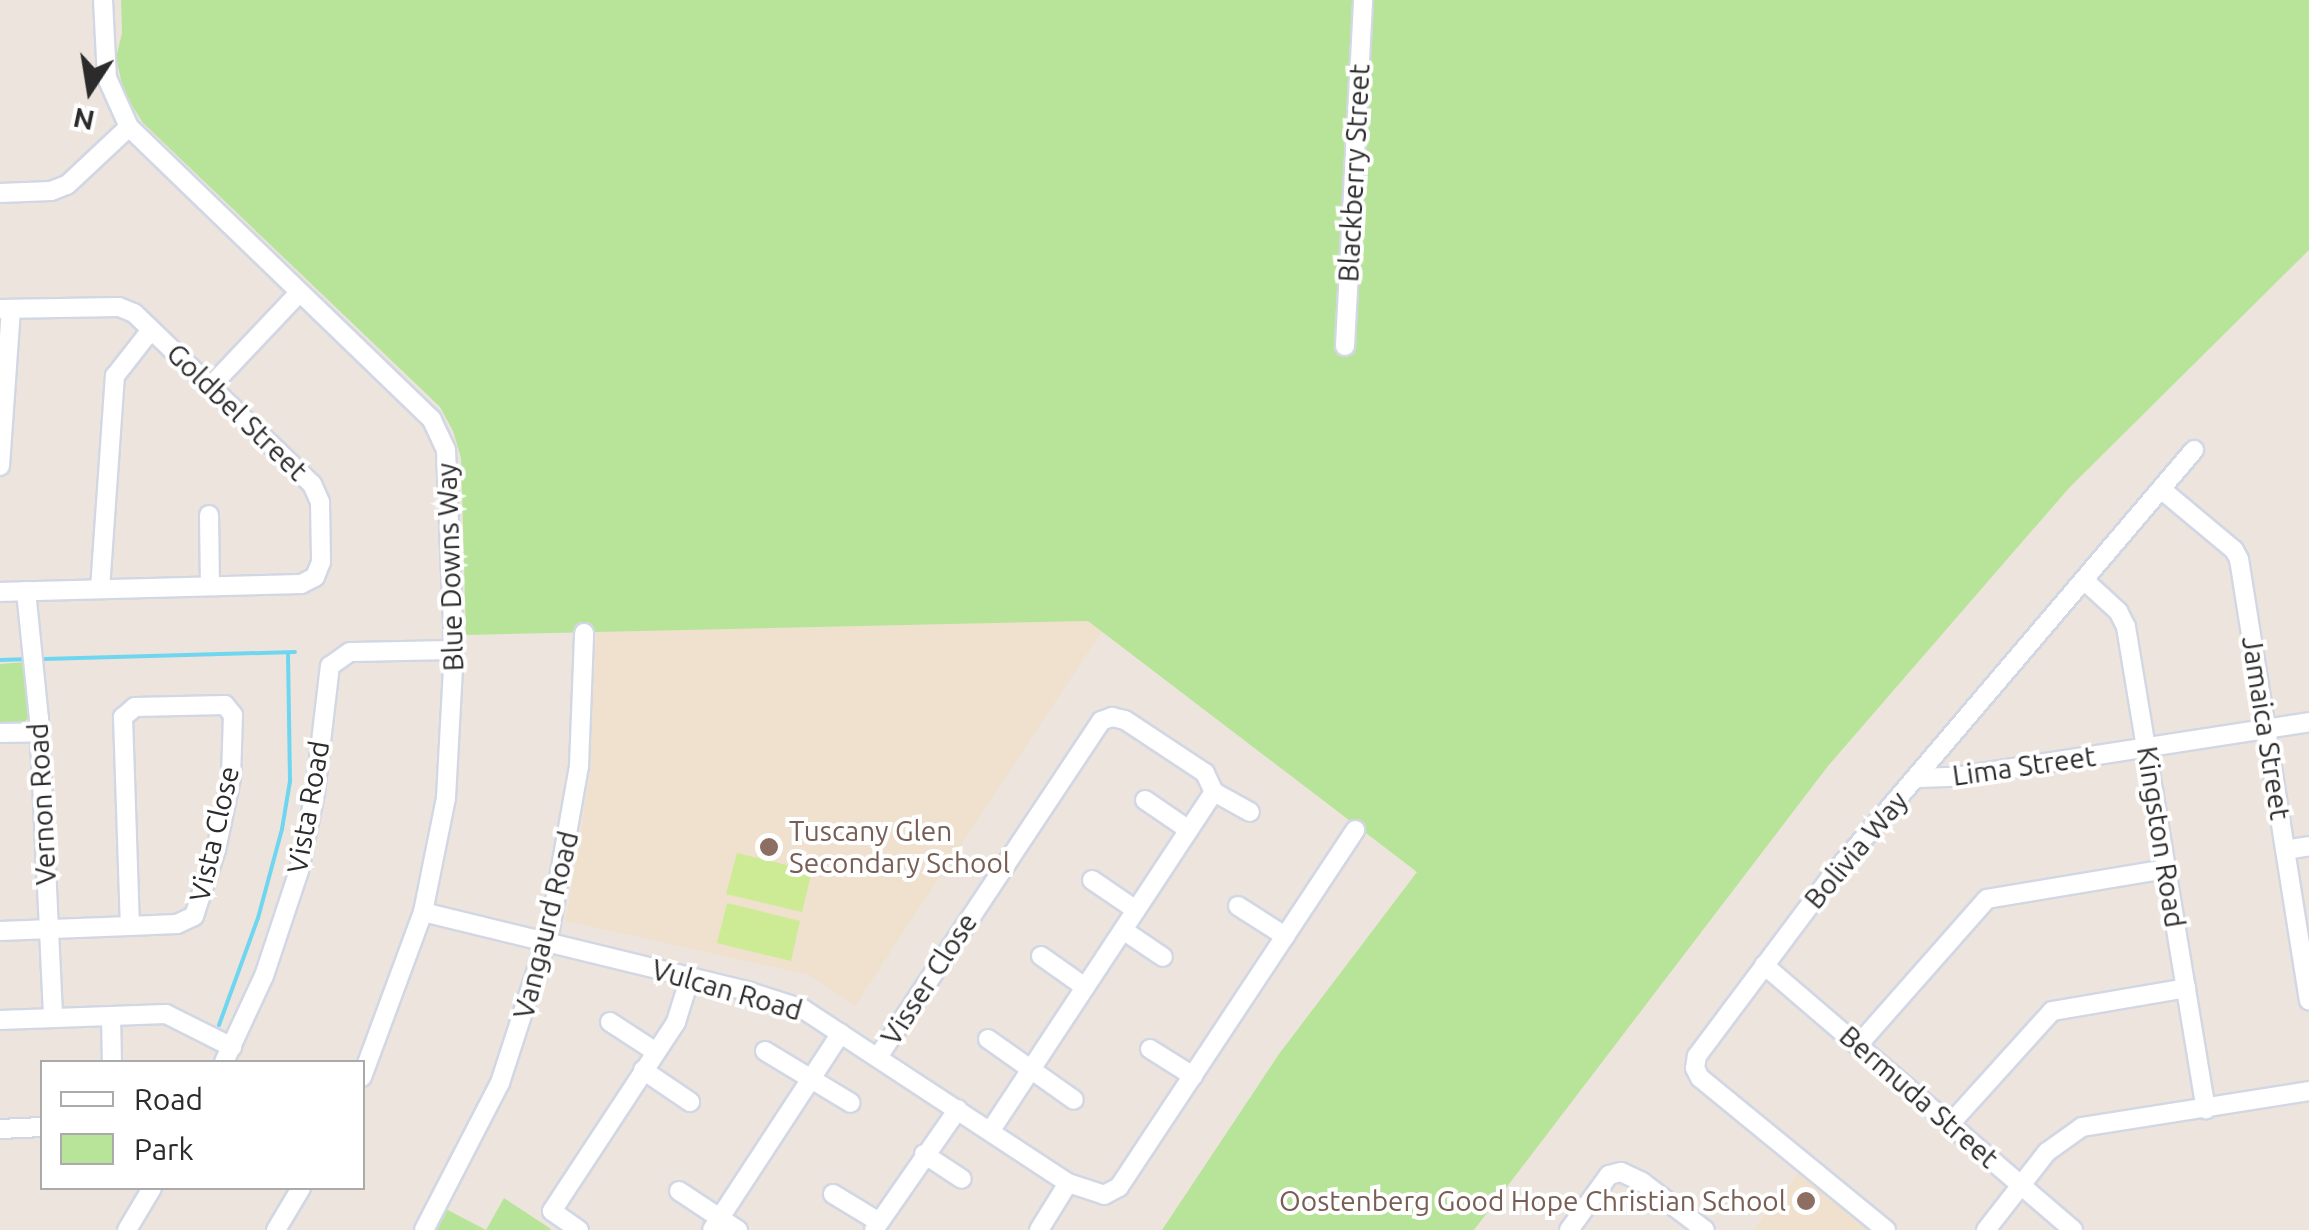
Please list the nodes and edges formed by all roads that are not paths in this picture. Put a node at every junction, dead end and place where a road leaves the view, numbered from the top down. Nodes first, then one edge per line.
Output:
1 (103, 0) edge
2 (1363, 0) edge
3 (129, 126) junction
4 (0, 193) edge
5 (300, 292) junction
6 (6, 309) edge
7 (152, 330) junction
8 (1345, 346) dead end
9 (211, 386) junction
10 (2194, 450) dead end
11 (0, 466) edge
12 (2162, 489) junction
13 (209, 514) dead end
14 (2084, 581) junction
15 (210, 586) junction
16 (100, 589) junction
17 (26, 591) junction
18 (0, 592) edge
19 (584, 634) dead end
20 (454, 650) junction
21 (2309, 722) edge
22 (2266, 729) junction
23 (39, 732) junction
24 (0, 733) edge
25 (2146, 748) junction
26 (1917, 778) junction
27 (1214, 792) junction
28 (1145, 800) dead end
29 (1250, 812) dead end
30 (1188, 830) junction
31 (1354, 830) dead end
32 (2309, 846) edge
33 (2285, 850) junction
34 (2166, 868) junction
35 (1092, 880) dead end
36 (1238, 906) dead end
37 (1136, 910) junction
38 (423, 912) junction
39 (130, 926) junction
40 (48, 929) junction
41 (1123, 930) junction
42 (0, 931) edge
43 (1285, 936) junction
44 (546, 942) junction
45 (1041, 956) dead end
46 (1163, 957) dead end
47 (1764, 965) junction
48 (2306, 969) edge
49 (690, 977) junction
50 (1085, 986) junction
51 (2186, 988) junction
52 (2309, 1000) edge
53 (111, 1016) junction
54 (53, 1018) junction
55 (0, 1020) edge
56 (610, 1022) dead end
57 (841, 1032) junction
58 (988, 1038) dead end
59 (1859, 1044) junction
60 (1150, 1048) dead end
61 (765, 1050) dead end
62 (656, 1052) junction
63 (228, 1055) edge
64 (878, 1057) junction
65 (112, 1060) edge
66 (365, 1068) edge
67 (1031, 1069) junction
68 (643, 1070) junction
69 (1192, 1076) junction
70 (813, 1080) junction
71 (2309, 1091) edge
72 (1074, 1100) dead end
73 (690, 1102) dead end
74 (851, 1103) dead end
75 (958, 1108) junction
76 (2206, 1108) junction
77 (1950, 1124) junction
78 (40, 1127) edge
79 (0, 1129) edge
80 (991, 1130) junction
81 (924, 1154) junction
82 (962, 1179) dead end
83 (1068, 1183) junction
84 (2019, 1186) junction
85 (151, 1190) edge
86 (300, 1190) edge
87 (679, 1191) dead end
88 (833, 1194) dead end
89 (716, 1224) edge
90 (876, 1226) edge
91 (128, 1230) edge
92 (276, 1230) edge
93 (424, 1230) edge
94 (579, 1230) edge
95 (738, 1230) edge
96 (1038, 1230) edge
97 (1568, 1230) edge
98 (1705, 1230) edge
99 (1886, 1230) edge
100 (1986, 1230) edge
101 (2073, 1230) edge

1 - 3 street, Blue Downs Way
2 - 8 street, Blackberry Street
3 - 4 street
3 - 5 street, Blue Downs Way
5 - 9 street
5 - 20 street, Blue Downs Way
6 - 7 street, Goldbel Street
6 - 11 street
7 - 9 street, Goldbel Street
7 - 16 street
9 - 15 street, Goldbel Street
10 - 12 street, Bolivia Way
12 - 14 street, Bolivia Way
12 - 22 street, Jamaica Street
13 - 15 street
14 - 25 street, Kingston Road
14 - 26 street, Bolivia Way
15 - 16 street, Goldbel Street
16 - 17 street, Goldbel Street
17 - 18 street, Goldbel Street
17 - 23 street, Vernon Road
19 - 44 street, Vangaurd Road
20 - 38 street, Blue Downs Way
20 - 63 street, Vista Road
21 - 22 street, Lima Street
22 - 25 street, Lima Street
22 - 33 street, Jamaica Street
23 - 24 street
23 - 40 street, Vernon Road
25 - 26 street, Lima Street
25 - 34 street, Kingston Road
26 - 47 street, Bolivia Way
27 - 29 street, Visser Close
27 - 30 street
27 - 64 street, Visser Close
28 - 30 street
30 - 37 street
31 - 43 street
32 - 33 street
33 - 48 street, Jamaica Street
34 - 51 street, Kingston Road
34 - 59 street
35 - 37 street
36 - 43 street
37 - 41 street
38 - 44 street, Vulcan Road
38 - 66 street, Blue Downs Way
39 - 39 street, Vista Close
39 - 40 street, Vista Close
40 - 42 street, Vista Close
40 - 54 street, Vernon Road
41 - 46 street
41 - 50 street
43 - 69 street
44 - 49 street, Vulcan Road
44 - 93 street, Vangaurd Road
45 - 50 street
47 - 59 street, Bermuda Street
47 - 99 street, Bolivia Way
48 - 52 street, Jamaica Street
49 - 57 street, Vulcan Road
49 - 62 street
50 - 67 street
51 - 76 street, Kingston Road
51 - 77 street
53 - 54 street
53 - 63 street
53 - 65 street
54 - 55 street
56 - 62 street
57 - 64 street, Vulcan Road
57 - 70 street
58 - 67 street
59 - 77 street, Bermuda Street
60 - 69 street
61 - 70 street
62 - 68 street
64 - 75 street, Vulcan Road
67 - 72 street
67 - 80 street
68 - 73 street
68 - 94 street
69 - 83 street, Vulcan Road
70 - 74 street
70 - 89 street
71 - 76 street
75 - 80 street, Vulcan Road
75 - 81 street
76 - 84 street
77 - 84 street, Bermuda Street
78 - 79 street
80 - 83 street, Vulcan Road
81 - 82 street
81 - 90 street
83 - 96 street
84 - 100 street
84 - 101 street, Bermuda Street
85 - 91 street
86 - 92 street
87 - 89 street
88 - 90 street
89 - 95 street
97 - 98 street

